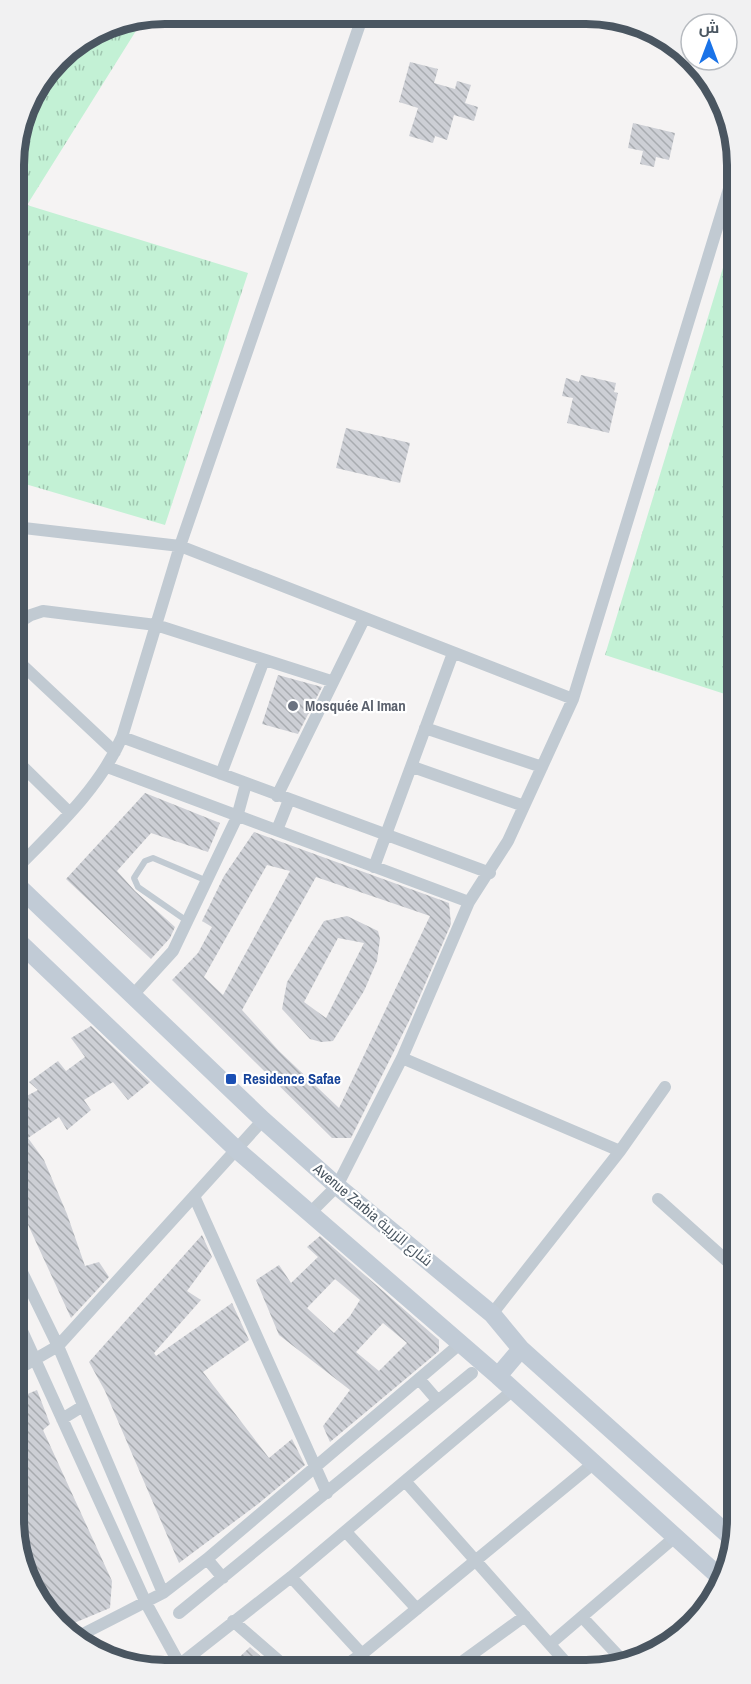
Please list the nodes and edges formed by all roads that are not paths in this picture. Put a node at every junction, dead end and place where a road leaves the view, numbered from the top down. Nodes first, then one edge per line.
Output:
1 (360, 24) edge
2 (727, 195) edge
3 (24, 528) edge
4 (180, 546) junction
5 (24, 619) edge
6 (364, 619) junction
7 (156, 625) junction
8 (453, 653) junction
9 (264, 660) junction
10 (24, 667) edge
11 (331, 681) junction
12 (573, 699) junction
13 (425, 728) junction
14 (122, 737) junction
15 (115, 752) junction
16 (107, 767) junction
17 (413, 767) junction
18 (542, 767) junction
19 (24, 768) edge
20 (220, 774) junction
21 (246, 784) junction
22 (283, 798) junction
23 (524, 806) junction
24 (70, 813) junction
25 (237, 817) junction
26 (277, 830) junction
27 (387, 834) junction
28 (24, 861) edge
29 (374, 867) junction
30 (490, 873) junction
31 (205, 880) junction
32 (24, 892) edge
33 (469, 902) junction
34 (187, 921) junction
35 (24, 947) edge
36 (132, 996) junction
37 (402, 1058) junction
38 (665, 1087) dead end
39 (263, 1120) junction
40 (237, 1150) junction
41 (620, 1150) junction
42 (337, 1186) junction
43 (194, 1196) junction
44 (658, 1199) dead end
45 (311, 1212) junction
46 (727, 1261) edge
47 (24, 1276) edge
48 (492, 1314) junction
49 (24, 1336) edge
50 (461, 1343) junction
51 (58, 1346) junction
52 (521, 1349) junction
53 (35, 1361) junction
54 (24, 1366) edge
55 (472, 1373) dead end
56 (498, 1376) junction
57 (419, 1379) junction
58 (513, 1390) junction
59 (438, 1401) junction
60 (83, 1406) junction
61 (62, 1419) junction
62 (594, 1463) junction
63 (315, 1468) junction
64 (405, 1481) junction
65 (327, 1493) junction
66 (346, 1532) junction
67 (726, 1533) edge
68 (675, 1537) junction
69 (207, 1559) junction
70 (475, 1561) junction
71 (716, 1574) edge
72 (291, 1576) junction
73 (223, 1578) junction
74 (163, 1593) junction
75 (147, 1603) junction
76 (417, 1609) junction
77 (179, 1613) dead end
78 (525, 1616) junction
79 (582, 1617) junction
80 (233, 1620) junction
81 (83, 1634) edge
82 (549, 1644) junction
83 (362, 1654) junction
84 (619, 1656) edge
85 (178, 1660) edge
86 (188, 1660) edge
87 (278, 1660) edge
88 (353, 1660) edge
89 (464, 1660) edge
90 (563, 1660) edge

1 - 4 street
2 - 12 street
3 - 4 street
4 - 6 street
4 - 7 street
5 - 7 street
6 - 8 street
6 - 11 street
7 - 9 street
7 - 14 street
8 - 12 street
8 - 13 street
9 - 11 street
9 - 20 street
10 - 15 street
11 - 22 street
12 - 18 street
13 - 17 street
13 - 18 street
14 - 15 street
14 - 20 street
15 - 16 street
16 - 24 street
16 - 25 street
17 - 23 street
17 - 27 street
18 - 23 street
19 - 24 street
20 - 21 street
21 - 22 street
21 - 25 street
22 - 26 street
22 - 27 street
23 - 30 street
24 - 28 street
25 - 26 street
25 - 31 street
26 - 29 street
27 - 29 street
27 - 30 street
29 - 33 street
30 - 33 street
31 - 34 street
31 - 34 lane
32 - 36 main road, Avenue Zarbia شارع الزربية
33 - 37 street
34 - 36 street
35 - 40 main road
36 - 39 main road, Avenue Zarbia شارع الزربية
37 - 41 street
37 - 42 street
38 - 41 street
39 - 40 street
39 - 42 main road, Avenue Zarbia شارع الزربية
40 - 43 street
40 - 45 main road
41 - 48 street
42 - 45 street
42 - 48 main road, Avenue Zarbia شارع الزربية
43 - 51 street
43 - 63 street
44 - 46 street
45 - 50 main road
47 - 51 street
48 - 52 main road, Avenue Zarbia شارع الزربية
49 - 53 street
50 - 56 main road
50 - 57 street
51 - 53 street
51 - 60 street
52 - 56 main road
52 - 67 main road, Avenue Zarbia شارع الزربية
53 - 54 street
53 - 61 street
55 - 59 street
56 - 58 main road
57 - 59 street
57 - 63 street
58 - 62 main road
58 - 64 street
59 - 65 street
60 - 61 street
60 - 74 street
61 - 75 street
62 - 68 main road
62 - 70 street
63 - 65 street
63 - 69 street
64 - 66 street
64 - 70 street
65 - 73 street
66 - 72 street
66 - 76 street
68 - 71 main road
68 - 79 street
69 - 73 street
69 - 74 street
70 - 76 street
70 - 78 street
72 - 80 street
72 - 83 street
73 - 77 street
74 - 75 street
75 - 81 street
75 - 85 street
76 - 83 street
78 - 82 street
78 - 89 street
79 - 82 street
79 - 84 street
80 - 86 street
80 - 87 street
82 - 90 street
83 - 88 street

